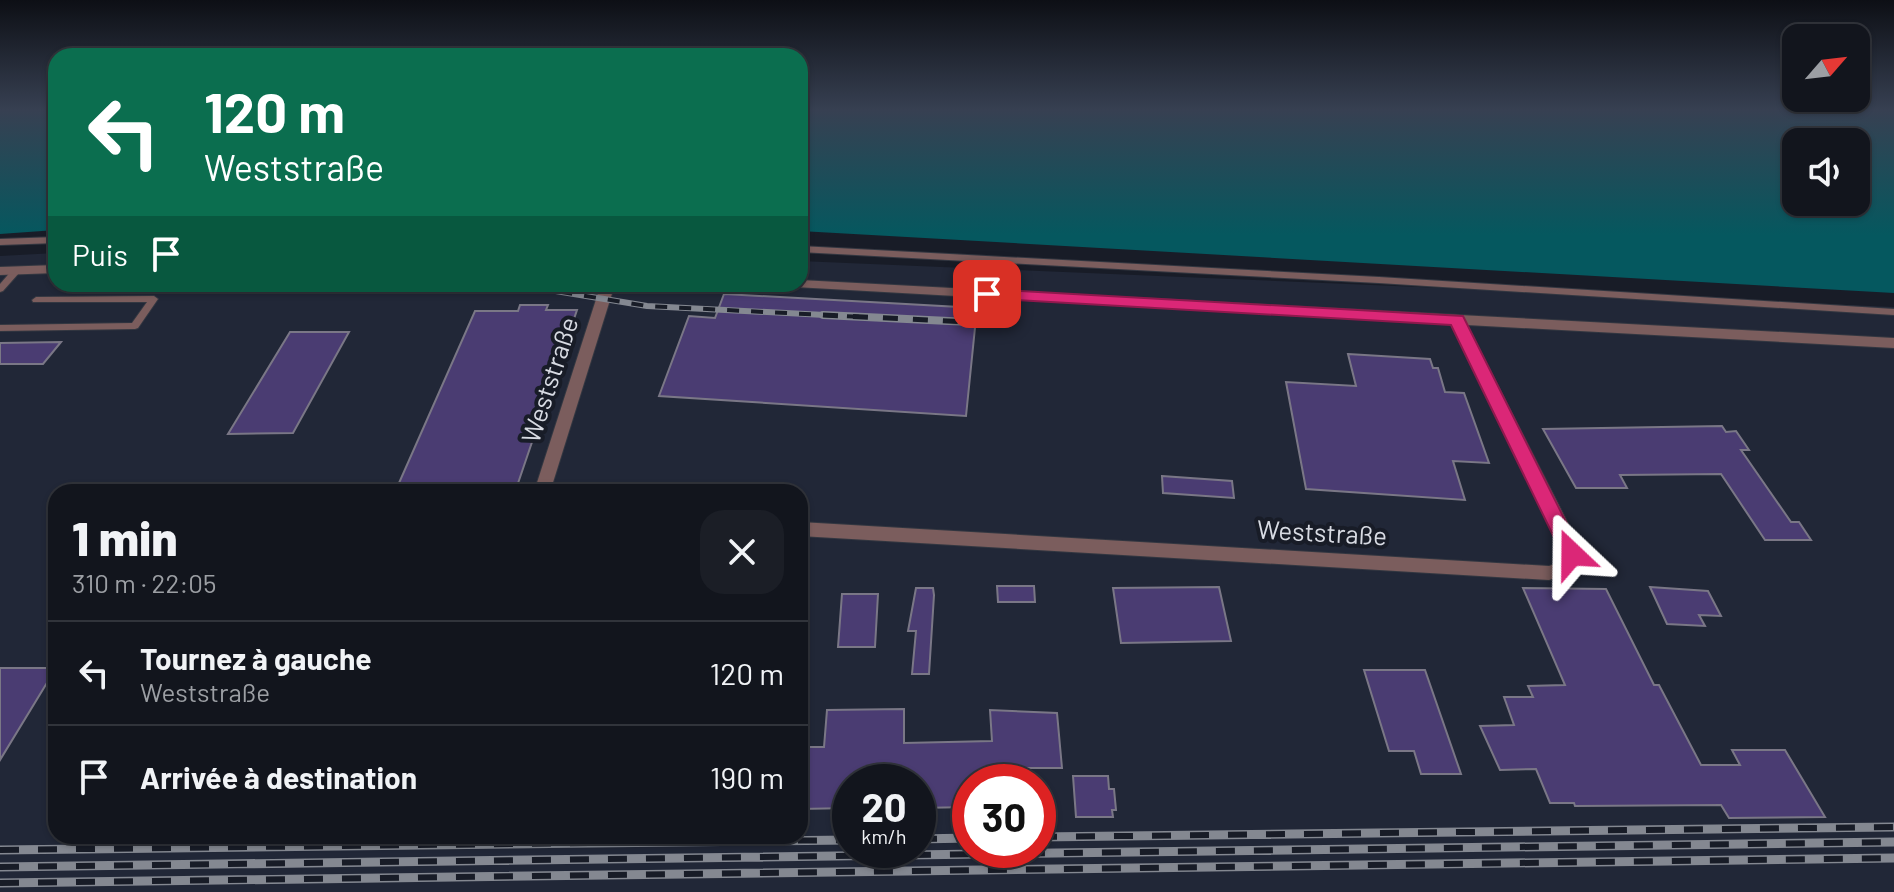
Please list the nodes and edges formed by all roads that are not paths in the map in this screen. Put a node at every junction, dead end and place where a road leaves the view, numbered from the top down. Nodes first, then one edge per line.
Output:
1 (48, 240) edge
2 (0, 242) edge
3 (808, 249) edge
4 (48, 269) edge
5 (0, 271) edge
6 (16, 271) junction
7 (808, 284) edge
8 (0, 289) edge
9 (605, 292) edge
10 (36, 300) dead end
11 (1894, 312) edge
12 (1457, 320) junction
13 (0, 328) edge
14 (1894, 343) edge
15 (545, 484) edge
16 (808, 529) edge

1 - 2 lane
3 - 11 lane
4 - 6 street
5 - 6 street
6 - 8 lane
7 - 12 street
9 - 15 street, Weststraße
10 - 13 lane
12 - 14 street
12 - 16 street, Weststraße

